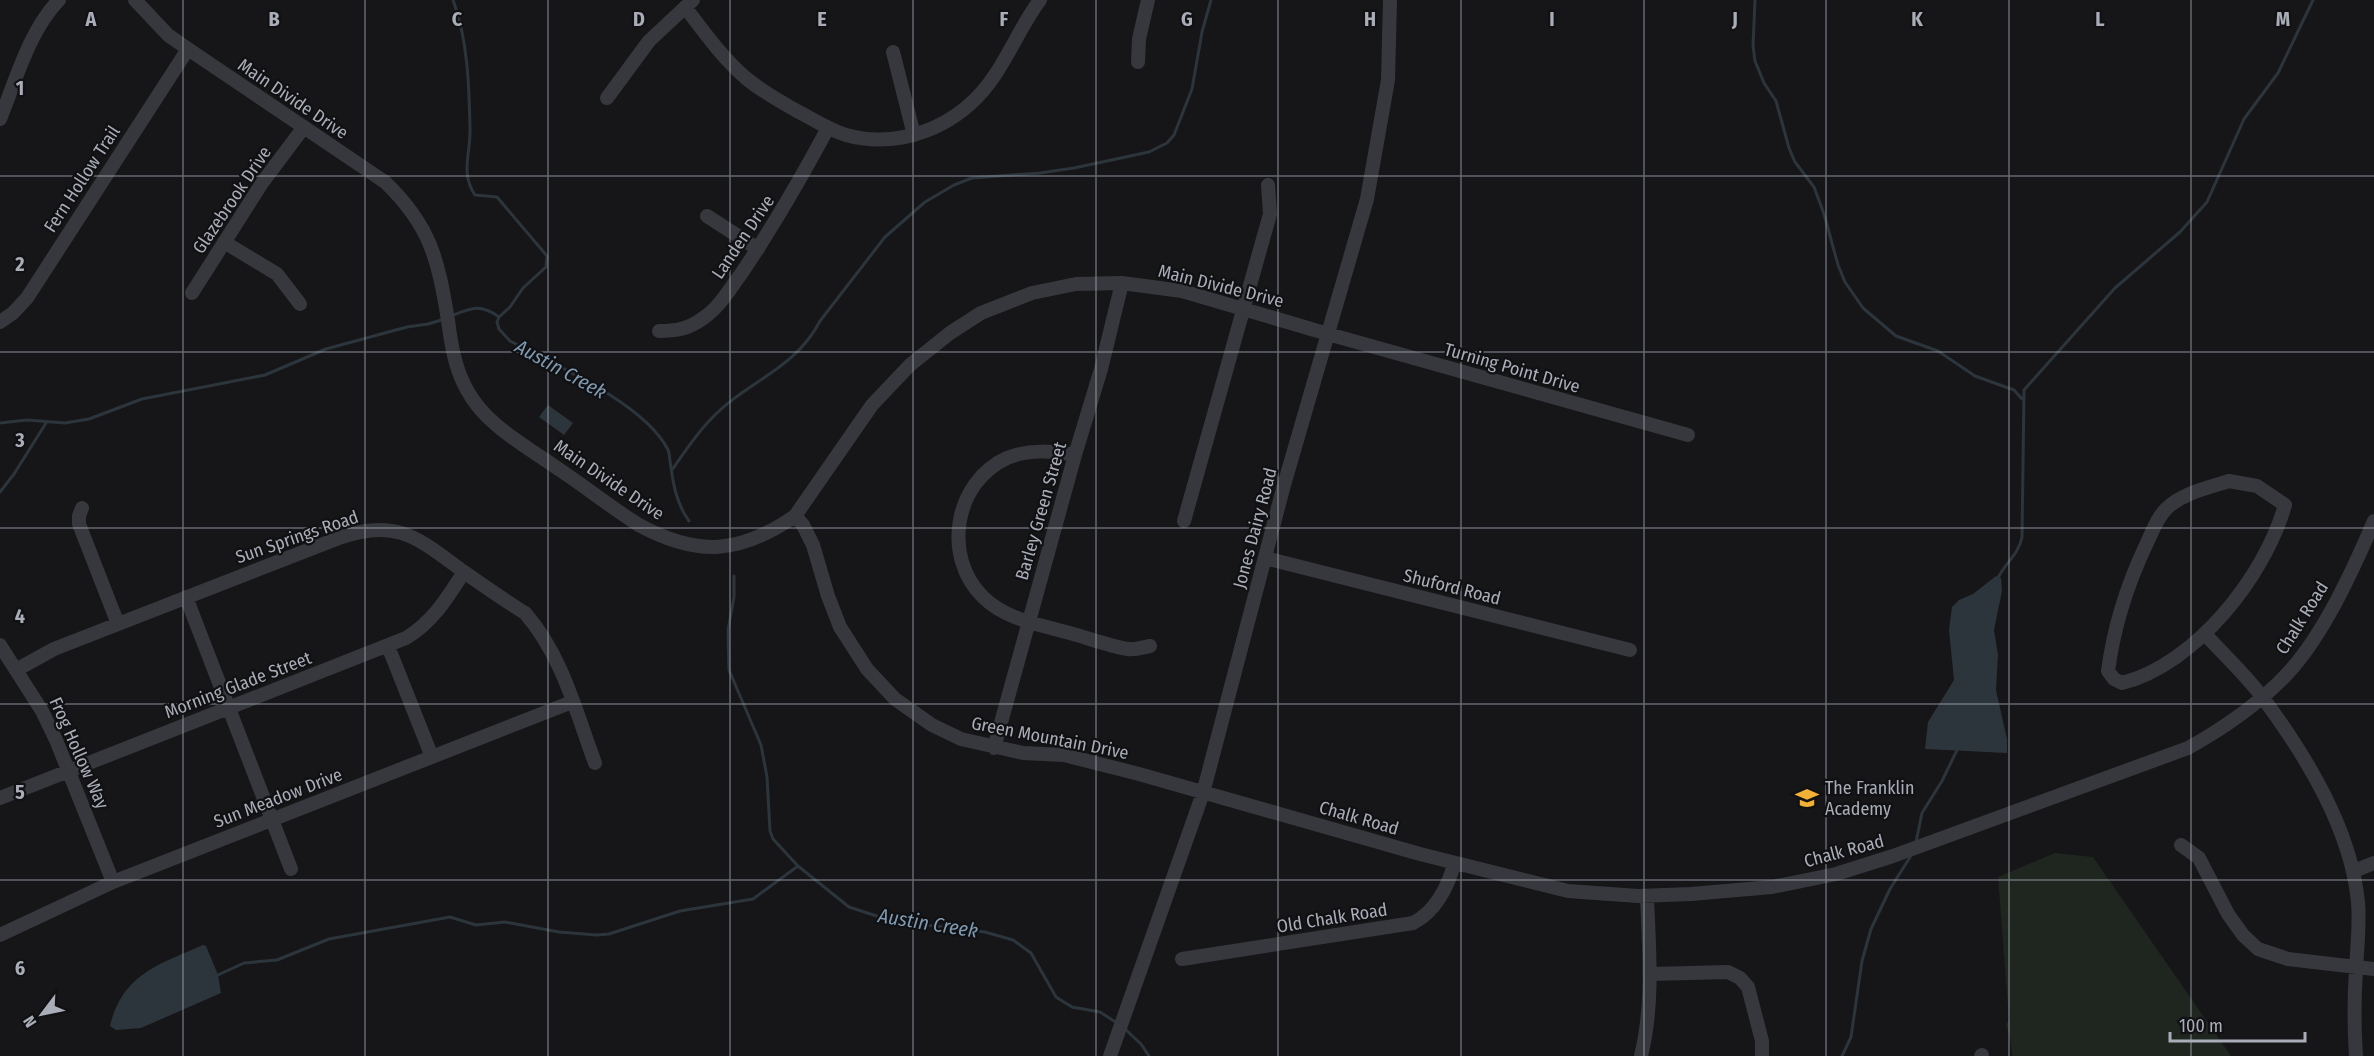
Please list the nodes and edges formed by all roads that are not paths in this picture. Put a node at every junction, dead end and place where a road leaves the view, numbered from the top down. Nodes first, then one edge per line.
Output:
1 (59, 0) edge
2 (135, 0) edge
3 (1041, 0) edge
4 (1148, 0) edge
5 (1390, 0) edge
6 (689, 4) edge
7 (188, 50) junction
8 (894, 52) dead end
9 (1138, 62) dead end
10 (607, 98) dead end
11 (0, 119) edge
12 (304, 127) junction
13 (828, 128) junction
14 (914, 135) junction
15 (1268, 185) dead end
16 (707, 216) dead end
17 (224, 242) junction
18 (758, 249) junction
19 (1122, 283) junction
20 (192, 293) dead end
21 (300, 304) dead end
22 (1244, 308) junction
23 (0, 322) edge
24 (659, 331) dead end
25 (1328, 334) junction
26 (1688, 435) dead end
27 (1075, 455) junction
28 (82, 508) dead end
29 (795, 516) junction
30 (1184, 521) dead end
31 (2374, 521) edge
32 (1265, 558) junction
33 (464, 572) junction
34 (186, 597) junction
35 (1029, 622) junction
36 (117, 624) junction
37 (2205, 634) junction
38 (0, 645) edge
39 (388, 646) junction
40 (1150, 646) dead end
41 (1630, 650) dead end
42 (16, 670) junction
43 (2262, 697) junction
44 (572, 702) junction
45 (228, 709) junction
46 (994, 748) junction
47 (432, 757) junction
48 (596, 764) dead end
49 (70, 771) junction
50 (1203, 793) junction
51 (0, 798) edge
52 (272, 820) junction
53 (2181, 845) dead end
54 (2374, 862) edge
55 (1454, 864) junction
56 (291, 869) dead end
57 (2354, 871) junction
58 (113, 882) junction
59 (1647, 896) junction
60 (0, 935) edge
61 (1182, 959) dead end
62 (2356, 967) junction
63 (2374, 969) edge
64 (1651, 974) junction
65 (1110, 1056) edge
66 (1641, 1056) edge
67 (1762, 1056) edge
68 (2356, 1056) edge

1 - 11 street
2 - 7 street, Main Divide Drive
3 - 14 street
4 - 9 street
5 - 25 street, Jones Dairy Road
6 - 10 street
6 - 13 street
7 - 12 street, Main Divide Drive
7 - 23 street, Fern Hollow Trail
8 - 14 street
12 - 17 street, Glazebrook Drive
12 - 29 street, Main Divide Drive
13 - 14 street
13 - 18 street, Landen Drive
15 - 22 street
16 - 18 street
17 - 20 street, Glazebrook Drive
17 - 21 street
18 - 24 street, Landen Drive
19 - 22 street, Main Divide Drive
19 - 27 street, Barley Green Street
19 - 29 street, Main Divide Drive
22 - 25 street, Main Divide Drive
22 - 30 street
25 - 26 street, Turning Point Drive
25 - 32 street, Jones Dairy Road
27 - 35 street, Barley Green Street
27 - 35 street
28 - 36 street
29 - 46 street, Green Mountain Drive
31 - 43 street, Chalk Road
32 - 41 street, Shuford Road
32 - 50 street, Jones Dairy Road
33 - 34 street, Sun Springs Road
33 - 39 street, Morning Glade Street
33 - 44 street, Sun Springs Road
34 - 36 street, Sun Springs Road
34 - 45 street
35 - 40 street
35 - 46 street, Barley Green Street
36 - 42 street, Sun Springs Road
37 - 37 street
37 - 43 street
38 - 42 street, Frog Hollow Way
39 - 45 street, Morning Glade Street
39 - 47 street
42 - 49 street, Frog Hollow Way
43 - 57 street
43 - 59 street, Chalk Road
44 - 47 street, Sun Meadow Drive
44 - 48 street, Sun Springs Road
45 - 49 street, Morning Glade Street
45 - 52 street
46 - 50 street, Green Mountain Drive
47 - 52 street, Sun Meadow Drive
49 - 51 street, Morning Glade Street
49 - 58 street, Frog Hollow Way
50 - 55 street, Chalk Road
50 - 65 street, Jones Dairy Road
52 - 56 street
52 - 58 street, Sun Meadow Drive
53 - 62 street
54 - 57 street
55 - 59 street, Chalk Road
55 - 61 street, Old Chalk Road
57 - 62 street
58 - 60 street, Sun Meadow Drive
59 - 64 street
62 - 63 street
62 - 68 street
64 - 66 street
64 - 67 street

